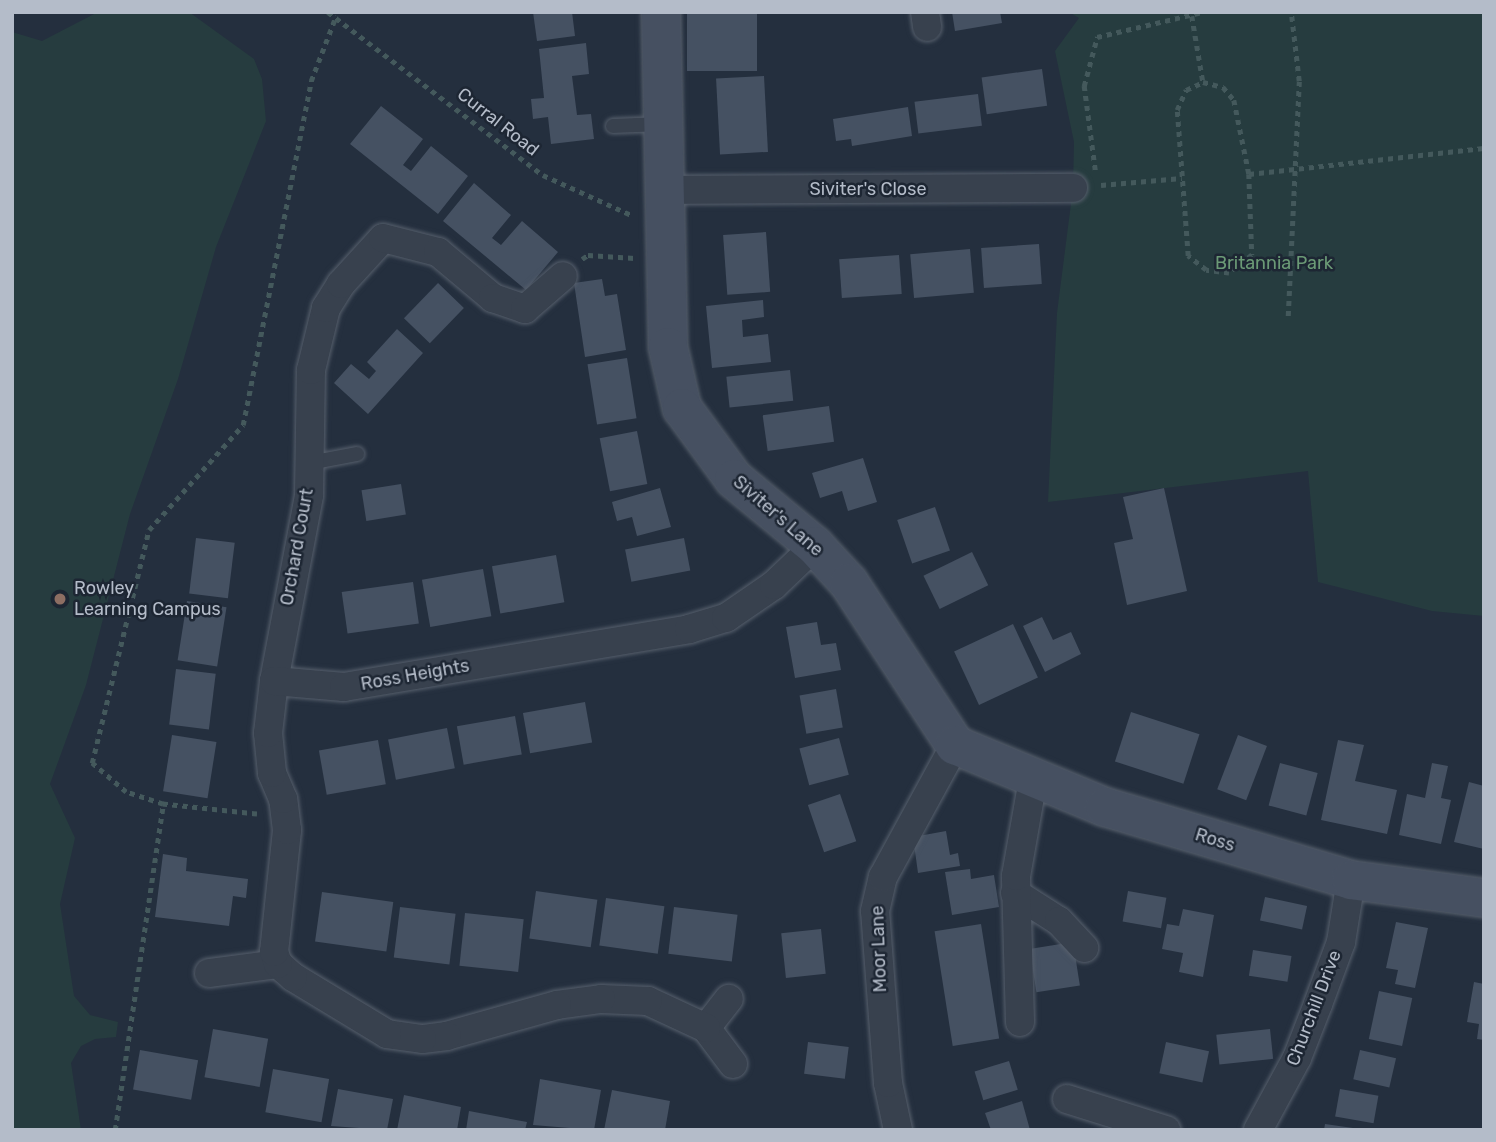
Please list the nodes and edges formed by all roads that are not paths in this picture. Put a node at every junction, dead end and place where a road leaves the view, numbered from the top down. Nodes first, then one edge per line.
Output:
1 (661, 12) edge
2 (663, 124) junction
3 (613, 126) dead end
4 (1073, 188) dead end
5 (664, 190) junction
6 (563, 276) road end
7 (357, 454) dead end
8 (309, 463) junction
9 (815, 546) junction
10 (274, 681) junction
11 (955, 745) junction
12 (1033, 780) junction
13 (1351, 880) junction
14 (1015, 893) junction
15 (1484, 898) edge
16 (1084, 948) dead end
17 (278, 964) junction
18 (209, 973) dead end
19 (729, 999) dead end
20 (1020, 1022) dead end
21 (706, 1028) junction
22 (733, 1064) dead end
23 (1067, 1100) dead end
24 (898, 1130) edge
25 (1166, 1130) edge
26 (1258, 1130) edge

1 - 2 street, Siviter's Lane
2 - 3 lane
2 - 5 street, Siviter's Lane
4 - 5 street, Siviter's Close
5 - 9 street, Siviter's Lane
6 - 8 street, Orchard Court
7 - 8 lane
8 - 10 street, Orchard Court
9 - 10 street, Ross Heights
9 - 11 street, Siviter's Lane
10 - 17 street
11 - 12 street, Ross
11 - 24 street, Moor Lane
12 - 13 street, Ross
12 - 14 street
13 - 15 street, Ross
13 - 26 street, Churchill Drive
14 - 16 street
14 - 20 street
17 - 18 street
17 - 21 street
19 - 21 street
21 - 22 street
23 - 25 street

